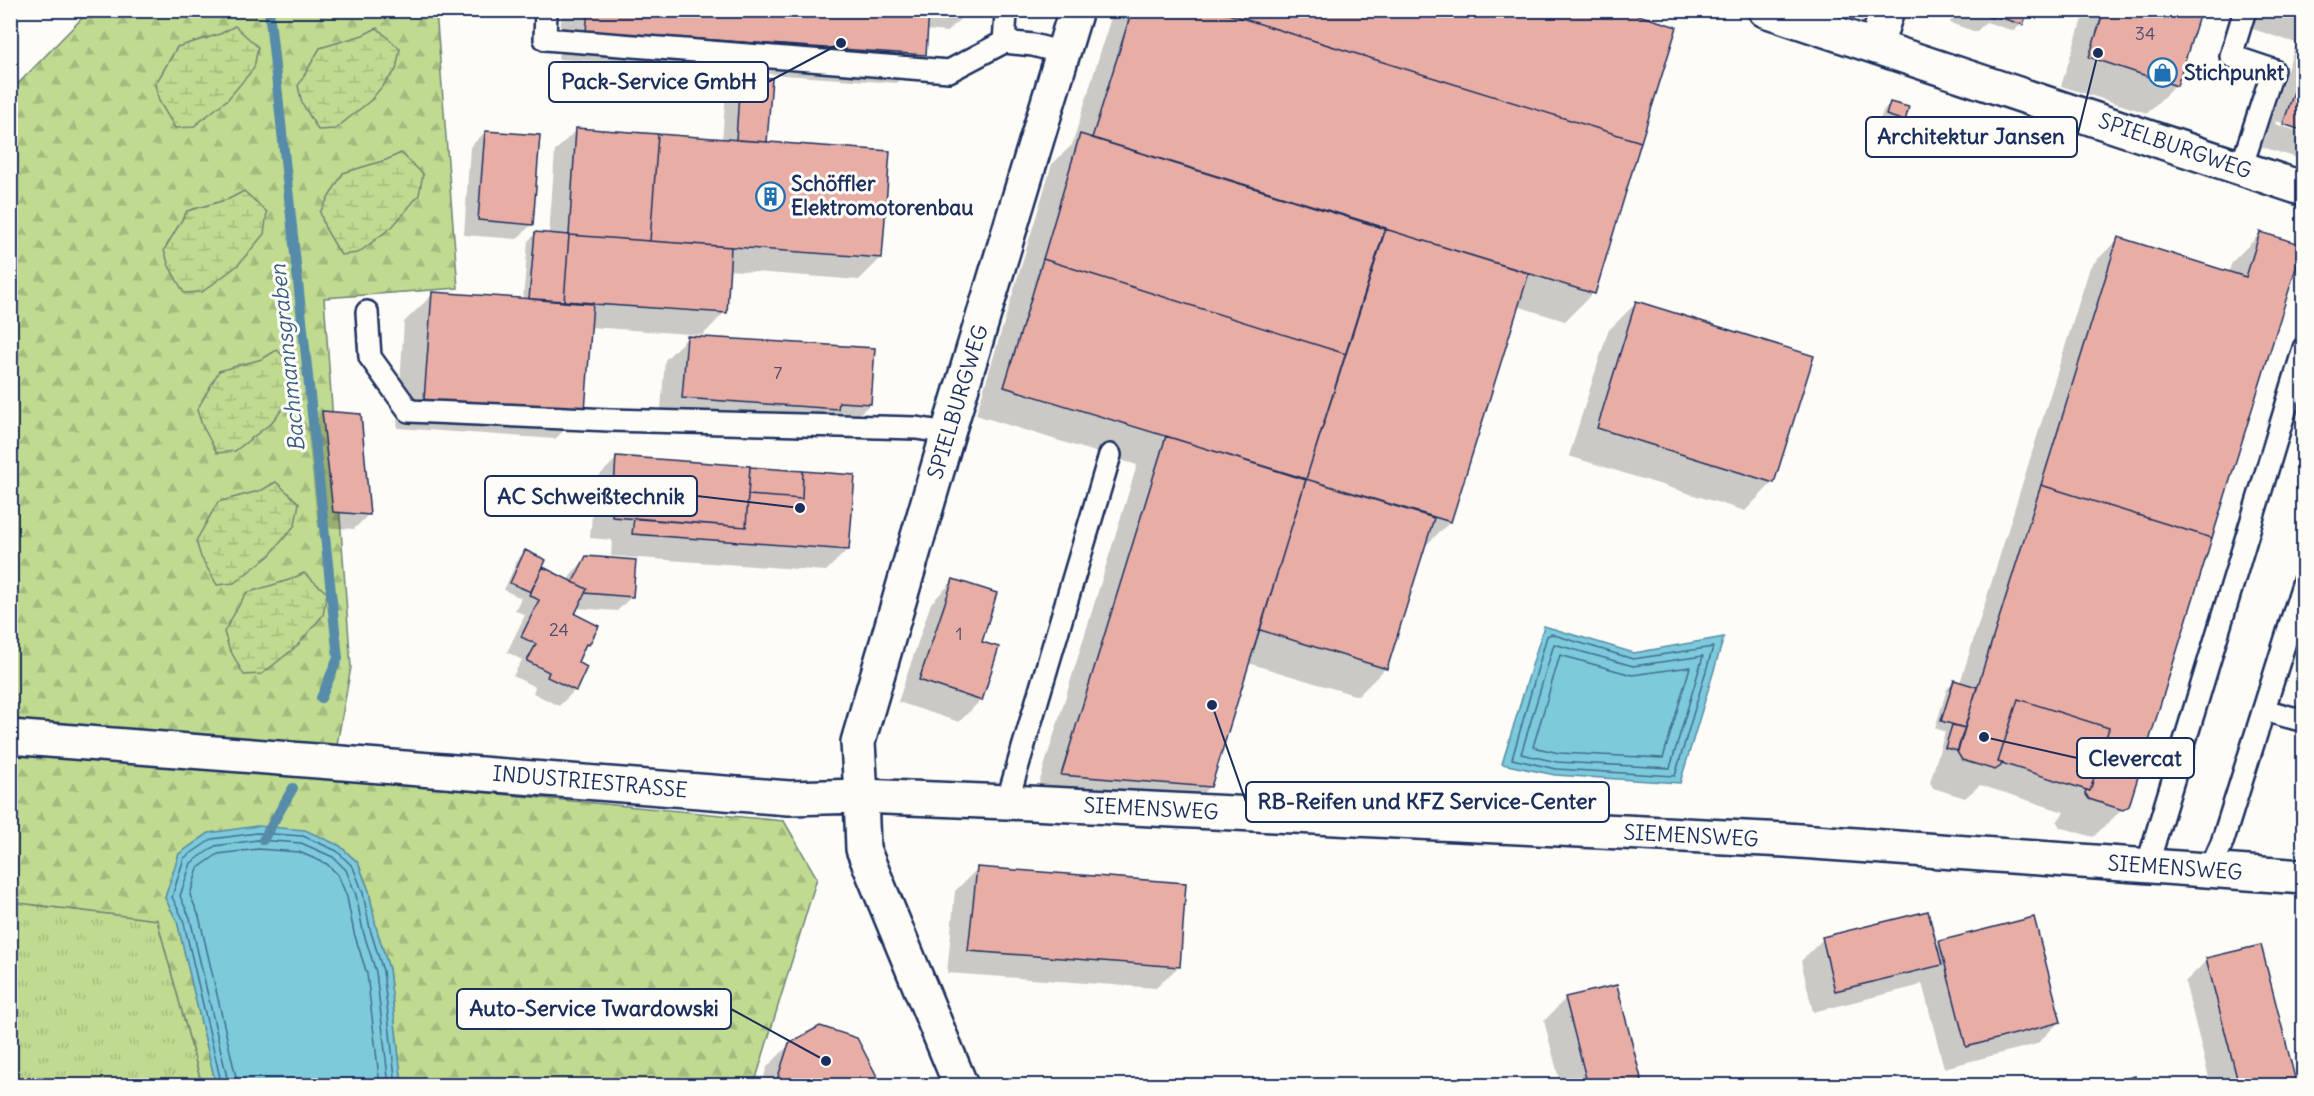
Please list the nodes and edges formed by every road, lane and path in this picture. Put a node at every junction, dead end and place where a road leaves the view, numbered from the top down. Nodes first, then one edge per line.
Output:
1 (546, 10) edge
2 (1077, 10) edge
3 (1765, 10) edge
4 (1887, 10) edge
5 (2245, 10) edge
6 (1006, 14) dead end
7 (1005, 42) junction
8 (1876, 46) junction
9 (1063, 53) junction
10 (2241, 168) junction
11 (2304, 189) edge
12 (367, 312) dead end
13 (2304, 348) edge
14 (948, 433) junction
15 (1110, 455) dead end
16 (2304, 581) edge
17 (2264, 710) junction
18 (2304, 721) edge
19 (10, 737) edge
20 (861, 796) junction
21 (1007, 802) junction
22 (2147, 866) junction
23 (2210, 870) junction
24 (2304, 877) edge
25 (961, 1086) edge

1 - 7 lane
2 - 9 street, SPIELBURGWEG
3 - 8 street, SPIELBURGWEG
4 - 8 street
5 - 10 lane
6 - 7 lane
7 - 9 lane
8 - 10 street, SPIELBURGWEG
9 - 14 street, SPIELBURGWEG
10 - 11 street, SPIELBURGWEG
12 - 14 lane
13 - 22 lane
14 - 20 street, SPIELBURGWEG
15 - 21 lane
16 - 17 lane
17 - 18 lane
17 - 23 lane
19 - 20 street, INDUSTRIESTRASSE
20 - 21 street, SIEMENSWEG
20 - 25 street
21 - 22 street, SIEMENSWEG
22 - 23 street, SIEMENSWEG
23 - 24 street, SIEMENSWEG

